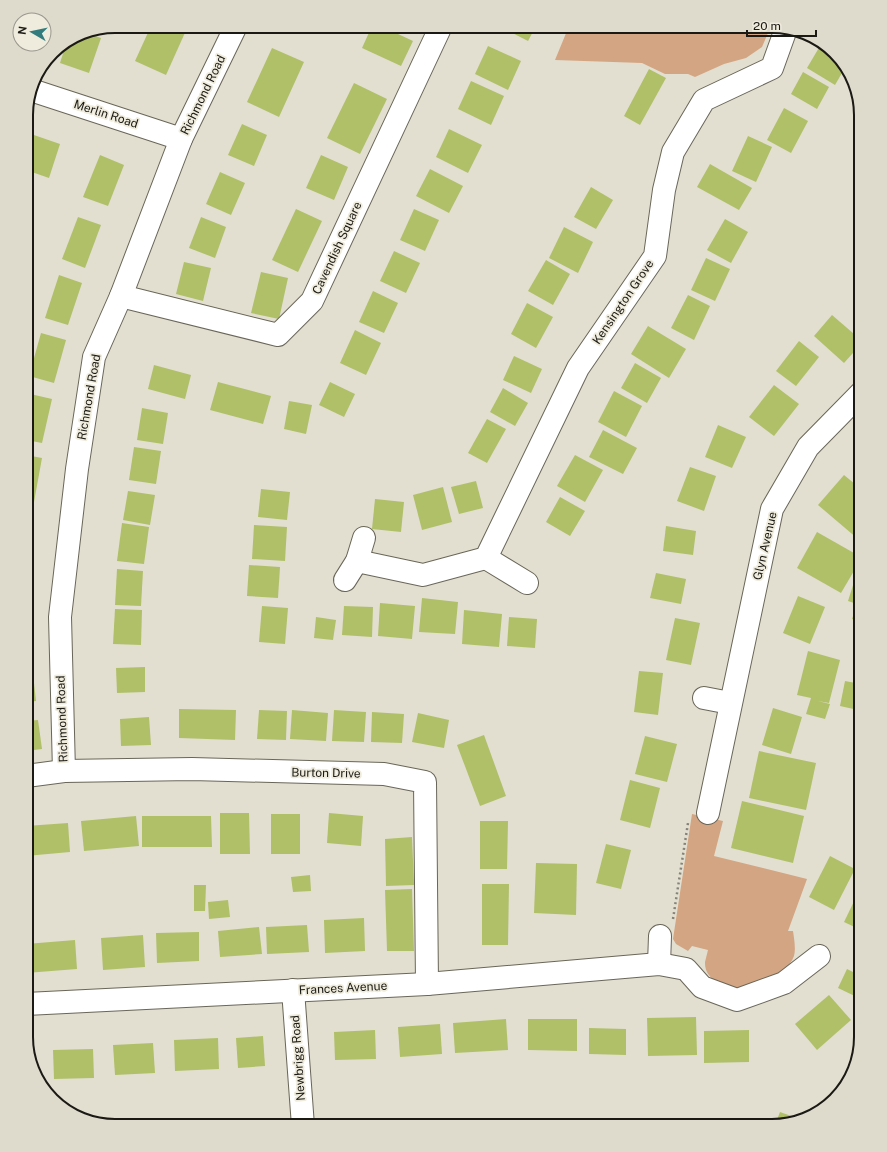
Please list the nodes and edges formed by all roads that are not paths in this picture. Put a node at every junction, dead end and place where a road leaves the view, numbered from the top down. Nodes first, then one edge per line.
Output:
1 (233, 33) edge
2 (438, 33) edge
3 (784, 34) edge
4 (37, 92) edge
5 (181, 139) junction
6 (121, 296) junction
7 (854, 400) edge
8 (364, 538) dead end
9 (486, 558) junction
10 (357, 561) junction
11 (345, 580) dead end
12 (527, 583) dead end
13 (704, 698) dead end
14 (730, 703) junction
15 (64, 771) junction
16 (33, 775) edge
17 (708, 813) road end
18 (660, 936) road end
19 (819, 956) dead end
20 (659, 964) junction
21 (427, 984) junction
22 (293, 990) junction
23 (33, 1004) edge
24 (302, 1119) edge

1 - 5 street, Richmond Road
2 - 6 street, Cavendish Square
3 - 9 street, Kensington Grove
4 - 5 street, Merlin Road
5 - 6 street, Richmond Road
6 - 15 street, Richmond Road
7 - 14 street, Glyn Avenue
8 - 10 street
9 - 10 street
9 - 12 street
10 - 11 street
13 - 14 street
14 - 17 street, Glyn Avenue
15 - 16 street, Burton Drive
15 - 21 street, Burton Drive
18 - 20 street
19 - 20 street, Frances Avenue
20 - 21 street, Frances Avenue
21 - 22 street, Frances Avenue
22 - 23 street, Frances Avenue
22 - 24 street, Newbrigg Road

